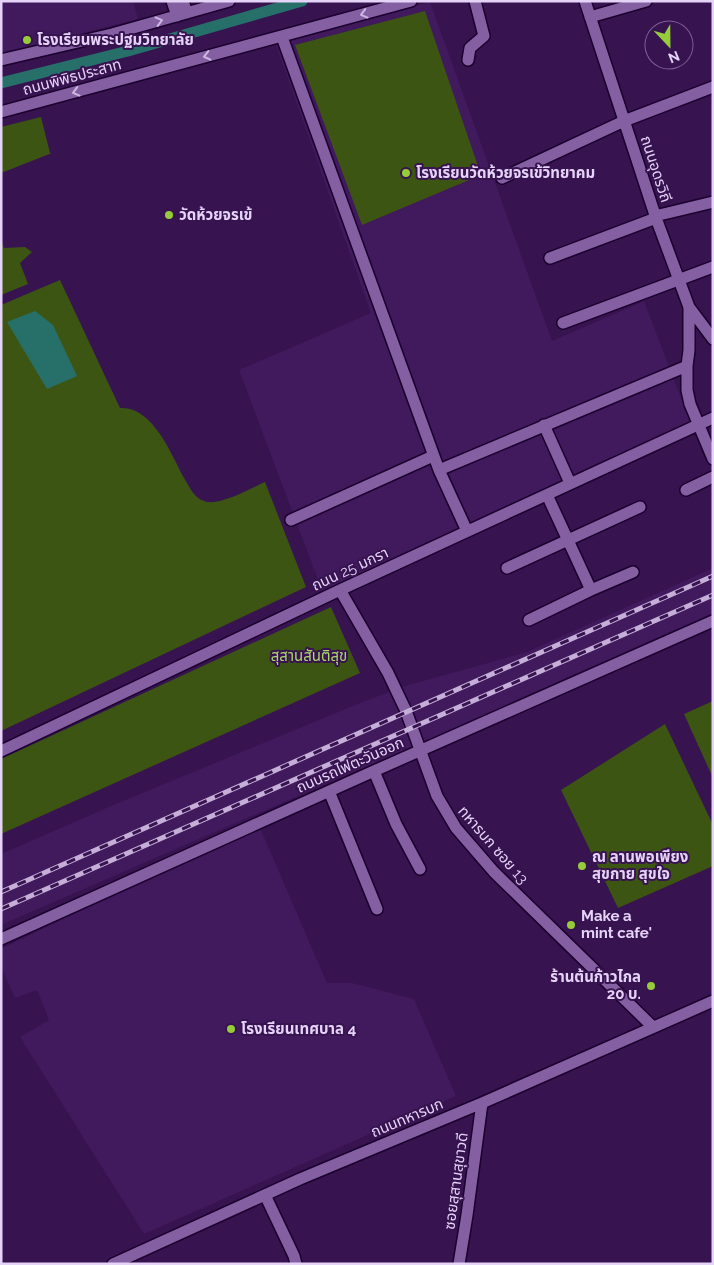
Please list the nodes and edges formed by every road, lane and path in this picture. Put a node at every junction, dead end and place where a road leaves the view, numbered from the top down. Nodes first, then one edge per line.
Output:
1 (172, 1) edge
2 (183, 1) edge
3 (229, 1) edge
4 (411, 1) edge
5 (475, 1) edge
6 (585, 1) edge
7 (646, 1) edge
8 (182, 15) junction
9 (590, 17) junction
10 (282, 37) junction
11 (1, 60) edge
12 (468, 60) dead end
13 (713, 87) edge
14 (1, 112) edge
15 (624, 121) junction
16 (502, 178) dead end
17 (713, 202) edge
18 (656, 217) junction
19 (550, 258) dead end
20 (713, 267) edge
21 (680, 279) junction
22 (689, 307) junction
23 (563, 323) dead end
24 (713, 339) edge
25 (686, 366) junction
26 (713, 418) edge
27 (544, 425) junction
28 (699, 425) junction
29 (433, 456) junction
30 (713, 459) edge
31 (439, 470) junction
32 (713, 477) edge
33 (570, 483) junction
34 (686, 490) dead end
35 (547, 495) junction
36 (640, 507) dead end
37 (291, 520) dead end
38 (467, 531) junction
39 (569, 540) junction
40 (508, 568) dead end
41 (633, 572) dead end
42 (340, 590) junction
43 (591, 590) junction
44 (529, 620) dead end
45 (713, 621) edge
46 (421, 750) junction
47 (1, 751) edge
48 (374, 771) junction
49 (329, 791) junction
50 (420, 868) dead end
51 (377, 909) dead end
52 (1, 939) edge
53 (713, 1001) edge
54 (653, 1027) junction
55 (482, 1103) junction
56 (265, 1195) junction
57 (113, 1264) edge
58 (296, 1264) edge
59 (459, 1264) edge

1 - 8 street
2 - 8 street
3 - 8 street
4 -> 10 street, ถนนพิพิธประสาท
5 - 12 street
6 - 9 street, ถนนอุดรวิถี
7 - 9 street
11 -> 8 street
9 - 15 street, ถนนอุดรวิถี
10 -> 14 street, ถนนพิพิธประสาท
10 - 29 street
13 - 15 street
15 - 16 street
15 - 18 street, ถนนอุดรวิถี
17 - 18 street
18 - 19 street
18 - 21 street, ถนนอุดรวิถี
20 - 21 street
21 - 22 street, ถนนอุดรวิถี
21 - 23 street
22 - 24 street, ถนนอุดรวิถี
22 - 25 street
25 - 27 street
25 - 28 street
26 - 28 street, ถนน 25 มกรา
27 - 31 street
27 - 33 street
28 - 30 street
28 - 33 street, ถนน 25 มกรา
29 - 31 street
29 - 37 street
31 - 38 street
32 - 34 street
33 - 35 street, ถนน 25 มกรา
35 - 38 street, ถนน 25 มกรา
35 - 39 street
36 - 39 street
38 - 42 street, ถนน 25 มกรา
39 - 40 street
39 - 43 street
41 - 43 street
42 - 46 street, ทหารบก ซอย 13
42 - 47 street, ถนน 25 มกรา
43 - 44 street
45 - 46 street, ถนนรถไฟตะวันออก
46 - 48 street, ถนนรถไฟตะวันออก
46 - 54 street, ทหารบก ซอย 13
48 - 49 street, ถนนรถไฟตะวันออก
48 - 50 street
49 - 51 street
49 - 52 street, ถนนรถไฟตะวันออก
53 - 54 street, ถนนทหารบก
54 - 55 street, ถนนทหารบก
55 - 56 street, ถนนทหารบก
55 - 59 street, ซอยสุสานสุขาวดี
56 - 57 street, ถนนทหารบก
56 - 58 street

